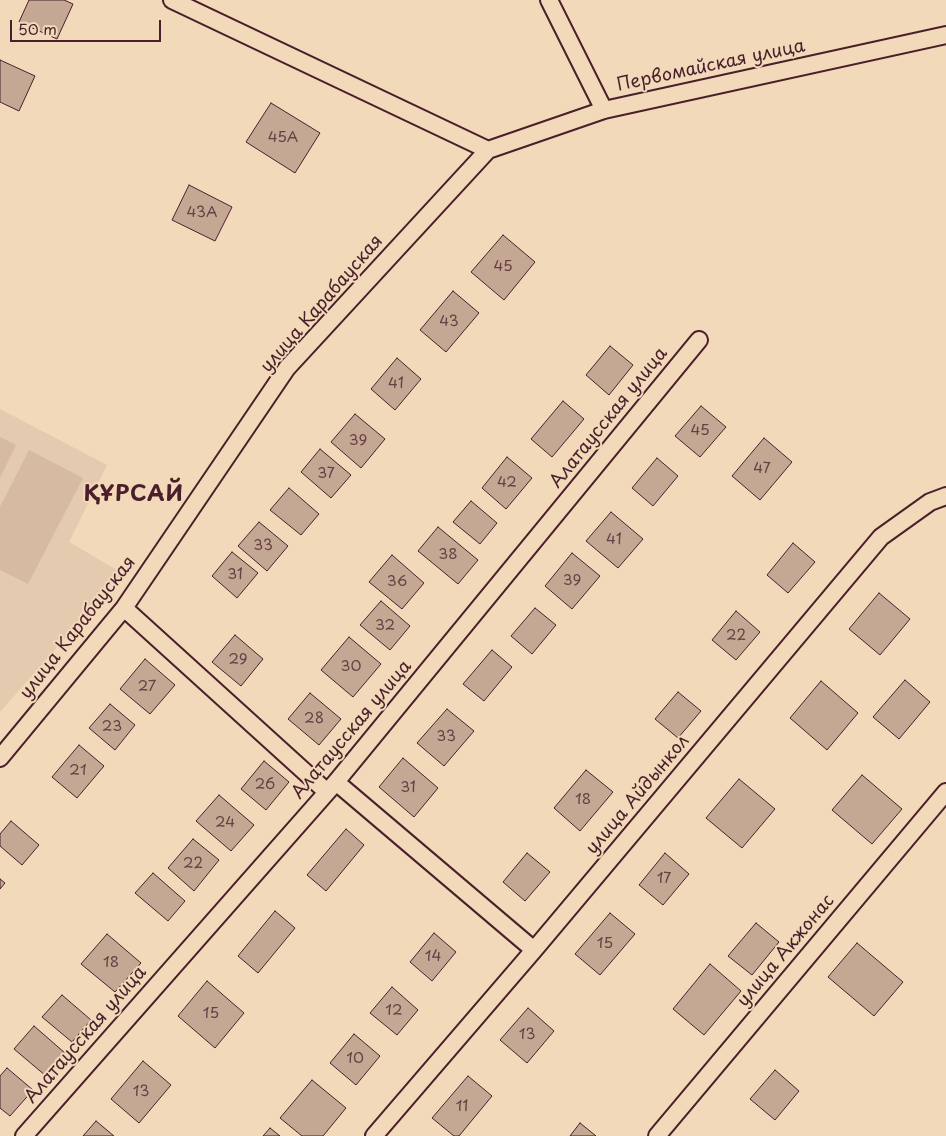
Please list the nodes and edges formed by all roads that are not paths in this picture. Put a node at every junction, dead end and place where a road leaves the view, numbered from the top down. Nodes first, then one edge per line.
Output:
1 (172, 0) edge
2 (549, 0) edge
3 (946, 35) edge
4 (604, 110) junction
5 (488, 150) junction
6 (699, 340) dead end
7 (946, 496) edge
8 (124, 608) junction
9 (0, 758) edge
10 (332, 787) junction
11 (946, 792) edge
12 (534, 950) junction
13 (24, 1136) edge
14 (374, 1136) edge
15 (657, 1136) edge

1 - 5 street
2 - 4 street
3 - 4 street, Первомайская улица
4 - 5 street, Первомайская улица
5 - 8 street, улица Карабауская
6 - 10 street, Алатаусская улица
7 - 12 street, улица Айдынкол
8 - 9 street, улица Карабауская
8 - 10 street
10 - 12 street
10 - 13 street, Алатаусская улица
11 - 15 street, улица Акжонас
12 - 14 street, улица Айдынкол

